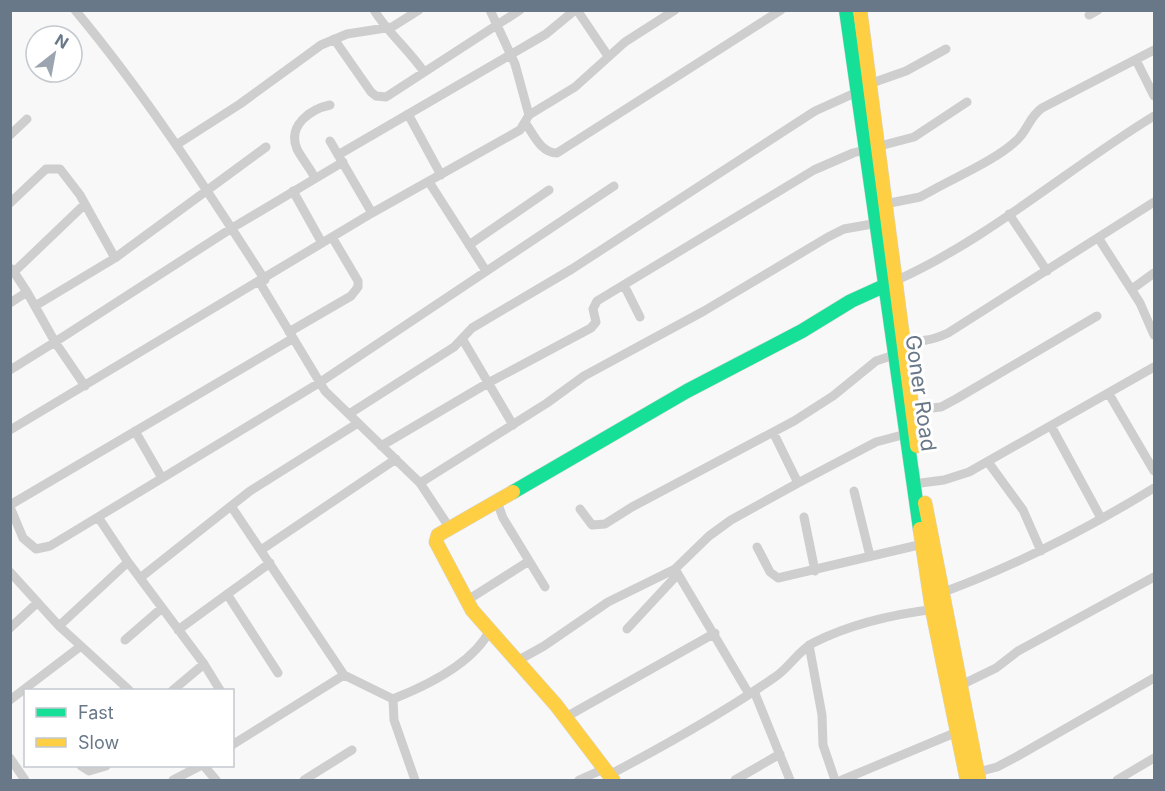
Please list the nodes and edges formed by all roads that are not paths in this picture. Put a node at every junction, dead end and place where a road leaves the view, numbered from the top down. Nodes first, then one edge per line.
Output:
1 (75, 10) edge
2 (374, 10) edge
3 (419, 10) edge
4 (490, 10) edge
5 (520, 10) edge
6 (576, 10) edge
7 (675, 10) edge
8 (781, 10) edge
9 (846, 10) edge
10 (860, 10) edge
11 (499, 26) junction
12 (385, 28) junction
13 (334, 39) junction
14 (946, 49) dead end
15 (1155, 50) edge
16 (512, 54) junction
17 (608, 56) junction
18 (1136, 60) junction
19 (424, 72) junction
20 (863, 88) junction
21 (1155, 96) edge
22 (967, 102) dead end
23 (330, 105) dead end
24 (408, 114) junction
25 (1155, 116) edge
26 (27, 119) dead end
27 (527, 119) junction
28 (10, 135) edge
29 (330, 141) dead end
30 (176, 145) junction
31 (266, 147) dead end
32 (872, 150) junction
33 (340, 158) junction
34 (441, 175) junction
35 (315, 178) junction
36 (429, 182) junction
37 (614, 186) dead end
38 (207, 190) junction
39 (549, 190) dead end
40 (292, 191) junction
41 (1155, 202) edge
42 (10, 203) edge
43 (85, 204) junction
44 (885, 204) junction
45 (372, 213) junction
46 (1009, 214) junction
47 (878, 223) junction
48 (232, 228) junction
49 (332, 237) junction
50 (1099, 239) junction
51 (322, 243) junction
52 (469, 245) junction
53 (115, 258) junction
54 (12, 269) edge
55 (486, 271) junction
56 (1047, 271) junction
57 (1155, 273) edge
58 (262, 281) junction
59 (890, 283) junction
60 (624, 285) junction
61 (1132, 289) junction
62 (27, 292) junction
63 (10, 303) edge
64 (35, 306) junction
65 (1097, 316) dead end
66 (640, 317) dead end
67 (1152, 321) edge
68 (291, 335) junction
69 (1155, 335) edge
70 (902, 339) junction
71 (462, 340) junction
72 (55, 342) junction
73 (894, 355) junction
74 (1155, 368) edge
75 (10, 370) edge
76 (319, 382) junction
77 (488, 383) junction
78 (85, 386) junction
79 (1109, 394) junction
80 (912, 410) junction
81 (349, 414) junction
82 (358, 423) junction
83 (513, 425) junction
84 (1051, 426) junction
85 (10, 430) edge
86 (135, 431) junction
87 (773, 432) junction
88 (906, 434) junction
89 (381, 446) junction
90 (396, 459) junction
91 (988, 462) junction
92 (1155, 471) edge
93 (162, 478) junction
94 (420, 483) junction
95 (798, 483) junction
96 (917, 484) junction
97 (1155, 488) edge
98 (854, 492) dead end
99 (496, 499) junction
100 (10, 506) edge
101 (231, 506) junction
102 (580, 509) dead end
103 (98, 517) junction
104 (804, 517) dead end
105 (1101, 518) junction
106 (449, 527) junction
107 (927, 543) junction
108 (757, 547) dead end
109 (261, 550) junction
110 (1041, 551) junction
111 (870, 556) junction
112 (529, 561) junction
113 (128, 562) junction
114 (270, 563) junction
115 (677, 571) junction
116 (815, 571) junction
117 (10, 572) edge
118 (1155, 577) edge
119 (140, 578) junction
120 (544, 587) dead end
121 (941, 593) junction
122 (227, 594) junction
123 (466, 601) junction
124 (37, 603) junction
125 (162, 608) junction
126 (938, 609) junction
127 (59, 626) junction
128 (10, 628) edge
129 (627, 629) dead end
130 (178, 630) junction
131 (490, 630) junction
132 (715, 633) junction
133 (125, 640) dead end
134 (809, 645) junction
135 (81, 646) junction
136 (517, 661) junction
137 (204, 664) junction
138 (278, 673) dead end
139 (344, 675) junction
140 (1155, 678) edge
141 (954, 688) junction
142 (24, 689) edge
143 (24, 689) edge
144 (128, 689) edge
145 (174, 689) edge
146 (219, 689) edge
147 (751, 692) junction
148 (393, 699) junction
149 (10, 700) edge
150 (566, 717) junction
151 (957, 732) junction
152 (234, 744) edge
153 (352, 750) dead end
154 (780, 754) junction
155 (10, 758) edge
156 (1155, 758) edge
157 (22, 766) edge
158 (84, 767) edge
159 (100, 767) edge
160 (198, 767) edge
161 (204, 767) edge
162 (609, 775) edge
163 (974, 778) edge
164 (25, 780) edge
165 (173, 780) edge
166 (216, 780) edge
167 (304, 780) edge
168 (415, 780) edge
169 (579, 780) edge
170 (735, 780) edge
171 (790, 780) edge
172 (835, 780) edge
173 (842, 780) edge
174 (1117, 780) edge

1 - 30 street
2 - 12 street
3 - 12 street
4 - 11 street
5 - 11 street
6 - 16 street
6 - 17 street
7 - 17 street
8 - 27 street
9 - 20 street, Goner Road
10 - 20 street, Goner Road
11 - 16 street
11 - 19 street
12 - 13 street
12 - 19 street
13 - 19 street
13 - 30 street
14 - 20 street
15 - 18 street
16 - 24 street
16 - 27 street
17 - 27 street
18 - 21 street
18 - 44 street
20 - 32 street, Goner Road
20 - 71 street
22 - 32 street
23 - 35 street
24 - 33 street
24 - 34 street
25 - 46 street
26 - 28 street
27 - 34 street
29 - 33 street
30 - 38 street
31 - 38 street
32 - 44 street, Goner Road
32 - 47 street, Goner Road
32 - 60 street
33 - 35 street
33 - 45 street
34 - 36 street
35 - 40 street
36 - 45 street
36 - 52 street
37 - 55 street
38 - 48 street
38 - 53 street
39 - 52 street
40 - 48 street
40 - 51 street
41 - 50 street
42 - 43 street
43 - 53 street
43 - 54 street
44 - 59 street, Goner Road
45 - 49 street
46 - 56 street
46 - 59 street
47 - 59 street, Goner Road
47 - 83 street
48 - 58 street
48 - 72 street
49 - 51 street
49 - 68 street
50 - 56 street
50 - 61 street
51 - 58 street
52 - 55 street
53 - 64 street
54 - 62 street
55 - 76 street
56 - 70 street
57 - 61 street
58 - 68 street
58 - 78 street
59 - 70 street, Goner Road
59 - 73 street, Goner Road
59 - 99 street
60 - 66 street
60 - 77 street
61 - 67 street
62 - 63 street
62 - 64 street
64 - 72 street
65 - 80 street
67 - 69 street
68 - 76 street
68 - 86 street
70 - 80 street, Goner Road
71 - 77 street
71 - 81 street
72 - 75 street
72 - 78 street
73 - 87 street
73 - 88 street, Goner Road
74 - 79 street
76 - 81 street
76 - 93 street
77 - 83 street
77 - 89 street
78 - 85 street
79 - 84 street
79 - 92 street
80 - 96 street, Goner Road
81 - 82 street
82 - 89 street
82 - 101 street
83 - 94 street
84 - 91 street
84 - 105 street
86 - 93 street
86 - 100 street
87 - 95 street
87 - 102 street
88 - 95 street
88 - 96 street, Goner Road
89 - 90 street
90 - 94 street
90 - 109 street
91 - 96 street
91 - 110 street
93 - 103 street
94 - 106 street
95 - 115 street
96 - 107 street, Goner Road
97 - 105 street
98 - 111 street
99 - 106 street
99 - 112 street
100 - 103 street
101 - 109 street
101 - 119 street
103 - 113 street
104 - 116 street
105 - 110 street
106 - 123 street
107 - 111 street
107 - 121 street, Goner Road
107 - 126 street, Goner Road
108 - 116 street
109 - 114 street
110 - 121 street
111 - 116 street
112 - 120 street
112 - 123 street
113 - 119 street
113 - 127 street
114 - 122 street
114 - 139 street
115 - 129 street
115 - 132 street
115 - 136 street
117 - 124 street
118 - 141 street
119 - 125 street
121 - 126 street, Goner Road
122 - 130 street
122 - 138 street
123 - 131 street
124 - 127 street
124 - 128 street
125 - 130 street
125 - 133 street
126 - 134 street
126 - 141 street, Goner Road
127 - 135 street
130 - 137 street
131 - 136 street
131 - 148 street
132 - 147 street
132 - 150 street
134 - 147 street
134 - 172 street
135 - 142 street
135 - 144 street
136 - 150 street
137 - 145 street
137 - 146 street
139 - 148 street
139 - 152 street
140 - 163 street
141 - 151 street, Goner Road
141 - 163 street, Goner Road
143 - 149 street
147 - 154 street
147 - 162 street
148 - 168 street
150 - 162 street
151 - 163 street, Goner Road
151 - 173 street
153 - 167 street
154 - 170 street
154 - 171 street
155 - 157 street
156 - 174 street
157 - 164 street
158 - 159 street
160 - 165 street
161 - 166 street
162 - 169 street

